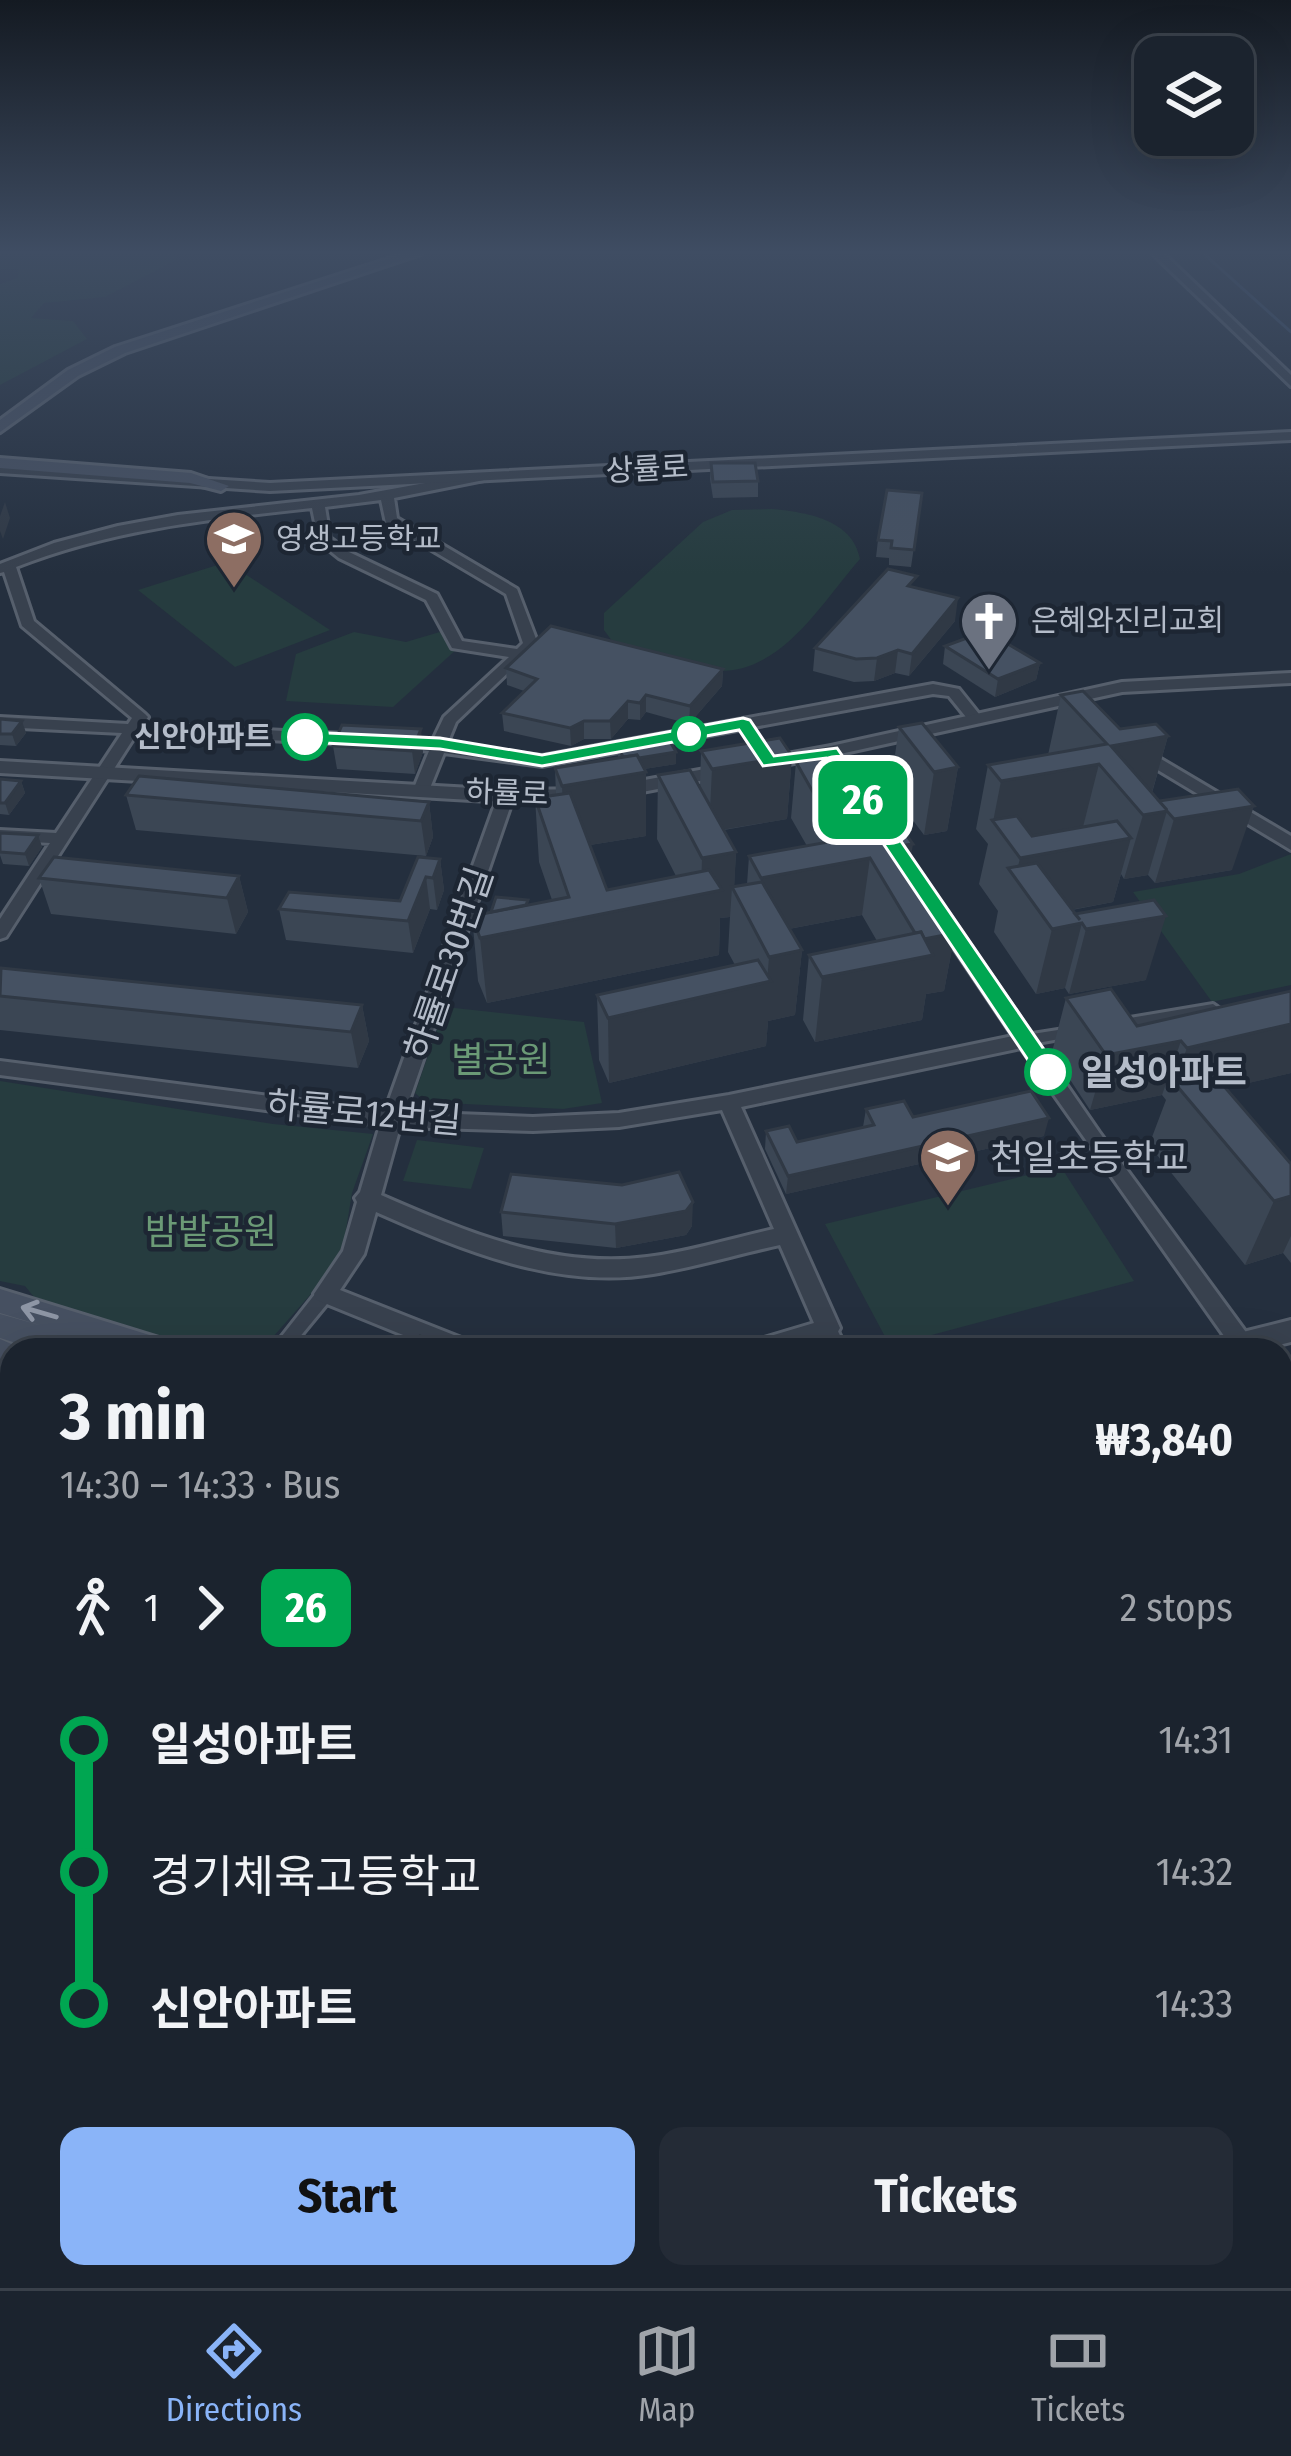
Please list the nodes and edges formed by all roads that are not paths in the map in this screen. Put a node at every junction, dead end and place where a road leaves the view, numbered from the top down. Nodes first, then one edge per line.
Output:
1 (81, 361) edge
2 (98, 361) edge
3 (1269, 361) edge
4 (1291, 382) edge
5 (0, 410) edge
6 (0, 427) edge
7 (1291, 436) edge
8 (4, 466) edge
9 (481, 477) junction
10 (221, 486) joint
11 (387, 495) junction
12 (318, 503) junction
13 (4, 567) edge
14 (520, 654) junction
15 (1291, 678) edge
16 (1055, 700) junction
17 (1075, 712) edge
18 (975, 719) junction
19 (0, 722) edge
20 (743, 724) junction
21 (133, 729) junction
22 (1114, 736) edge
23 (440, 744) junction
24 (831, 752) junction
25 (769, 763) junction
26 (0, 767) edge
27 (106, 773) junction
28 (422, 788) junction
29 (506, 796) junction
30 (0, 835) edge
31 (63, 839) junction
32 (1291, 844) edge
33 (905, 863) edge
34 (926, 894) edge
35 (0, 933) edge
36 (1235, 1005) edge
37 (1111, 1026) edge
38 (1090, 1030) edge
39 (1027, 1040) junction
40 (0, 1068) edge
41 (729, 1102) junction
42 (392, 1119) junction
43 (366, 1198) junction
44 (785, 1235) junction
45 (325, 1294) junction
46 (0, 1301) edge
47 (0, 1326) edge
48 (40, 1338) edge
49 (119, 1338) edge
50 (289, 1338) edge
51 (436, 1338) edge
52 (834, 1338) edge
53 (1227, 1338) edge

1 - 5 main road
2 - 6 main road
3 - 4 street
7 - 9 street, 상률로
8 - 10 main road
9 - 10 street, 상률로
9 - 11 street
11 - 12 street
11 - 14 street
12 - 13 street
12 - 14 street
13 - 21 street
14 - 23 street
15 - 16 street, 하률로
16 - 17 street
16 - 18 street, 하률로
18 - 20 street
18 - 24 street, 하률로
19 - 21 street
20 - 23 street
20 - 25 street
21 - 23 street
21 - 27 street
22 - 32 street
23 - 28 street
24 - 25 street, 하률로
24 - 33 street
25 - 29 street, 하률로
26 - 27 street, 하률로
27 - 28 street, 하률로
27 - 31 street
28 - 29 street, 하률로
29 - 42 street, 하률로30번길
30 - 31 street
31 - 35 street
34 - 39 street
36 - 37 street
38 - 39 street
39 - 41 street, 하률로12번길
39 - 53 street
40 - 42 street, 하률로12번길
41 - 42 street, 하률로12번길
41 - 44 street
42 - 43 street, 하률로30번길
43 - 44 street
43 - 45 street, 하률로30번길
44 - 52 street
45 - 50 street, 하률로30번길
45 - 51 street
49 -> 46 main road
47 - 48 main road

